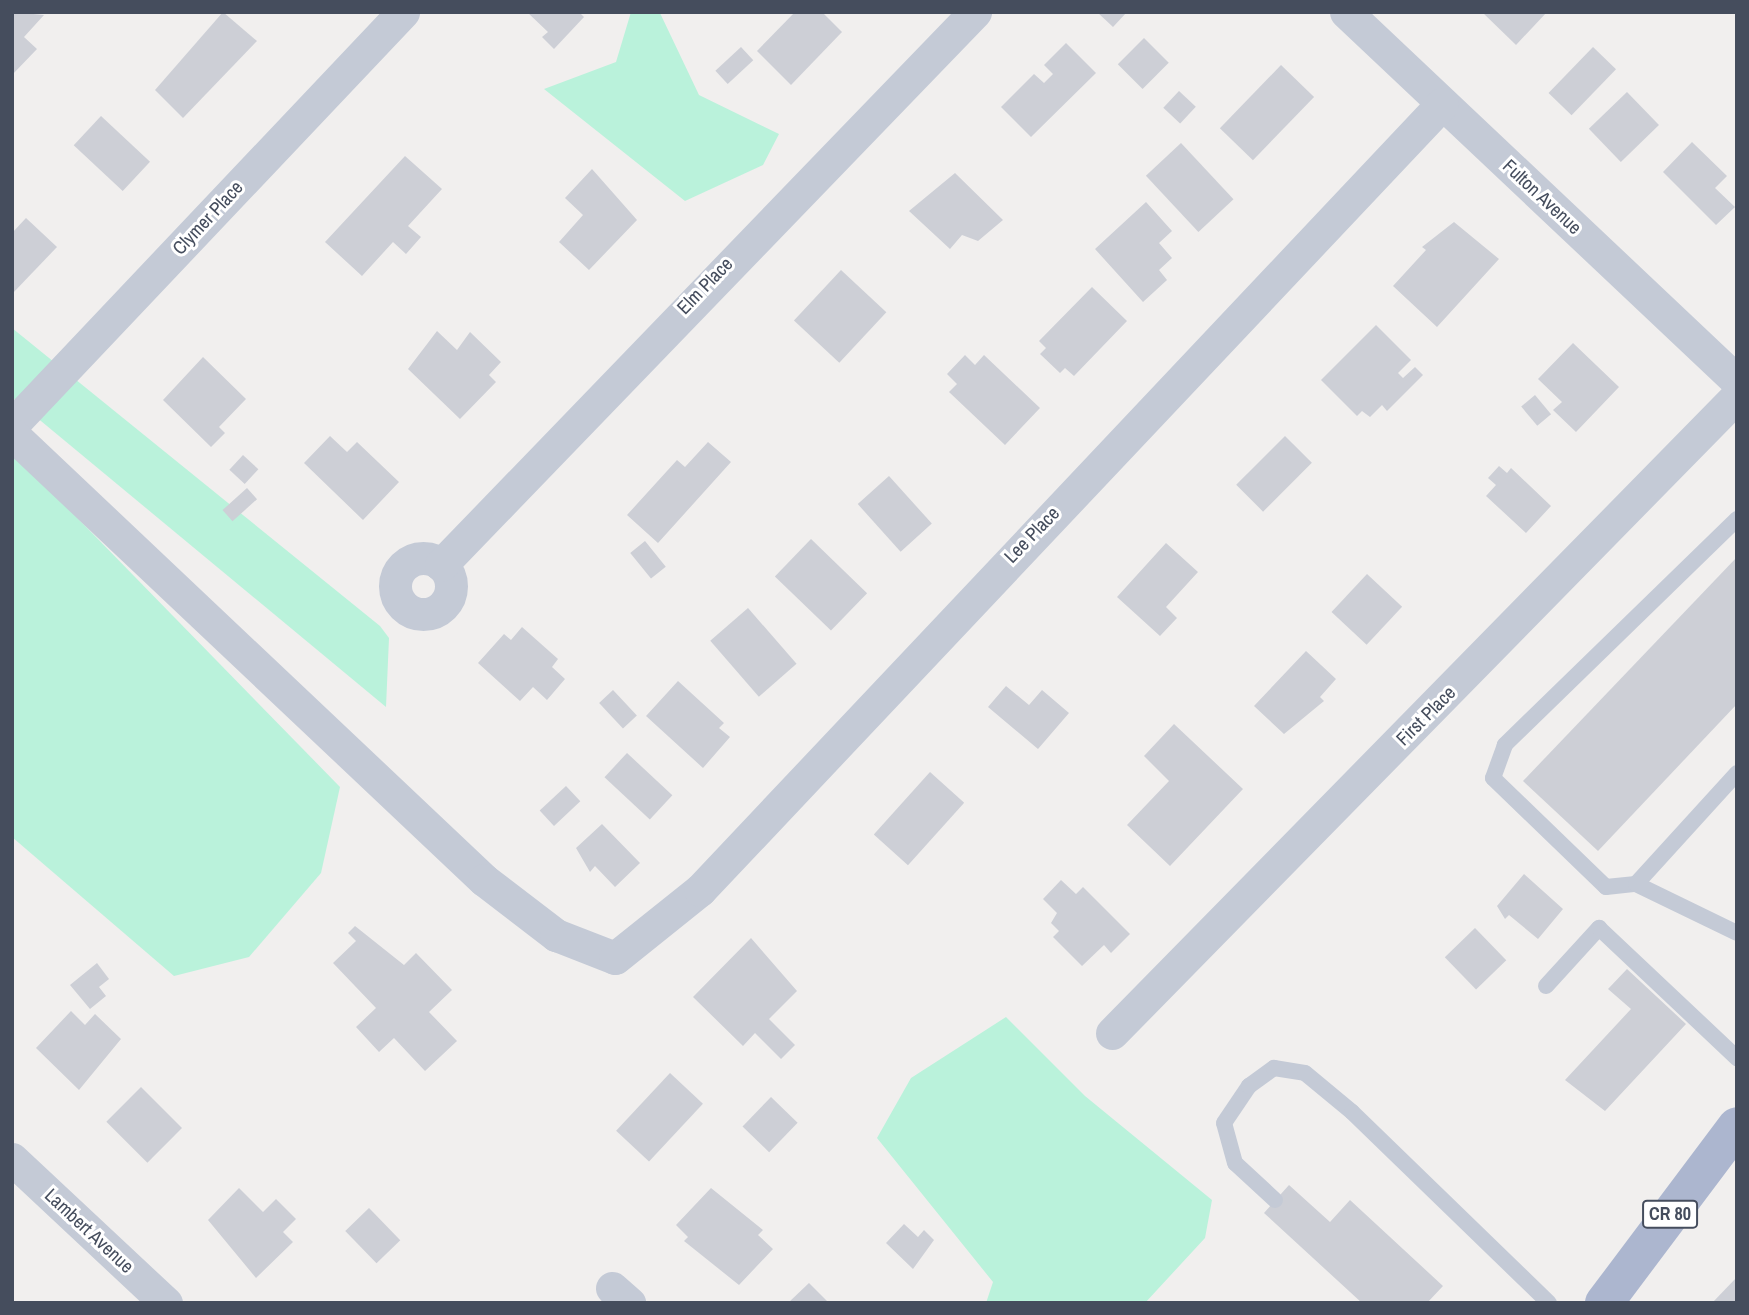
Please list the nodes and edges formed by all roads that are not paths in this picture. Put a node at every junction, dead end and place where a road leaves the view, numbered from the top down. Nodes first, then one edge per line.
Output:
1 (403, 12) edge
2 (975, 12) edge
3 (1346, 12) edge
4 (1442, 104) junction
5 (1737, 381) edge
6 (1737, 396) edge
7 (12, 425) edge
8 (12, 433) edge
9 (1737, 519) edge
10 (441, 565) dead end
11 (1737, 773) edge
12 (1636, 884) junction
13 (1734, 928) edge
14 (1546, 985) dead end
15 (1112, 1033) dead end
16 (1737, 1058) edge
17 (1737, 1126) edge
18 (12, 1159) edge
19 (1275, 1200) dead end
20 (1537, 1299) edge
21 (166, 1303) edge
22 (1604, 1303) edge

1 - 7 street, Clymer Place
2 - 10 street, Elm Place
3 - 4 street, Fulton Avenue
4 - 5 street, Fulton Avenue
4 - 8 street, Lee Place
6 - 15 street, First Place
9 - 12 lane
11 - 12 lane
12 - 13 lane
14 - 16 lane
17 - 22 main road, CR 80
18 - 21 street, Lambert Avenue
19 - 20 lane

